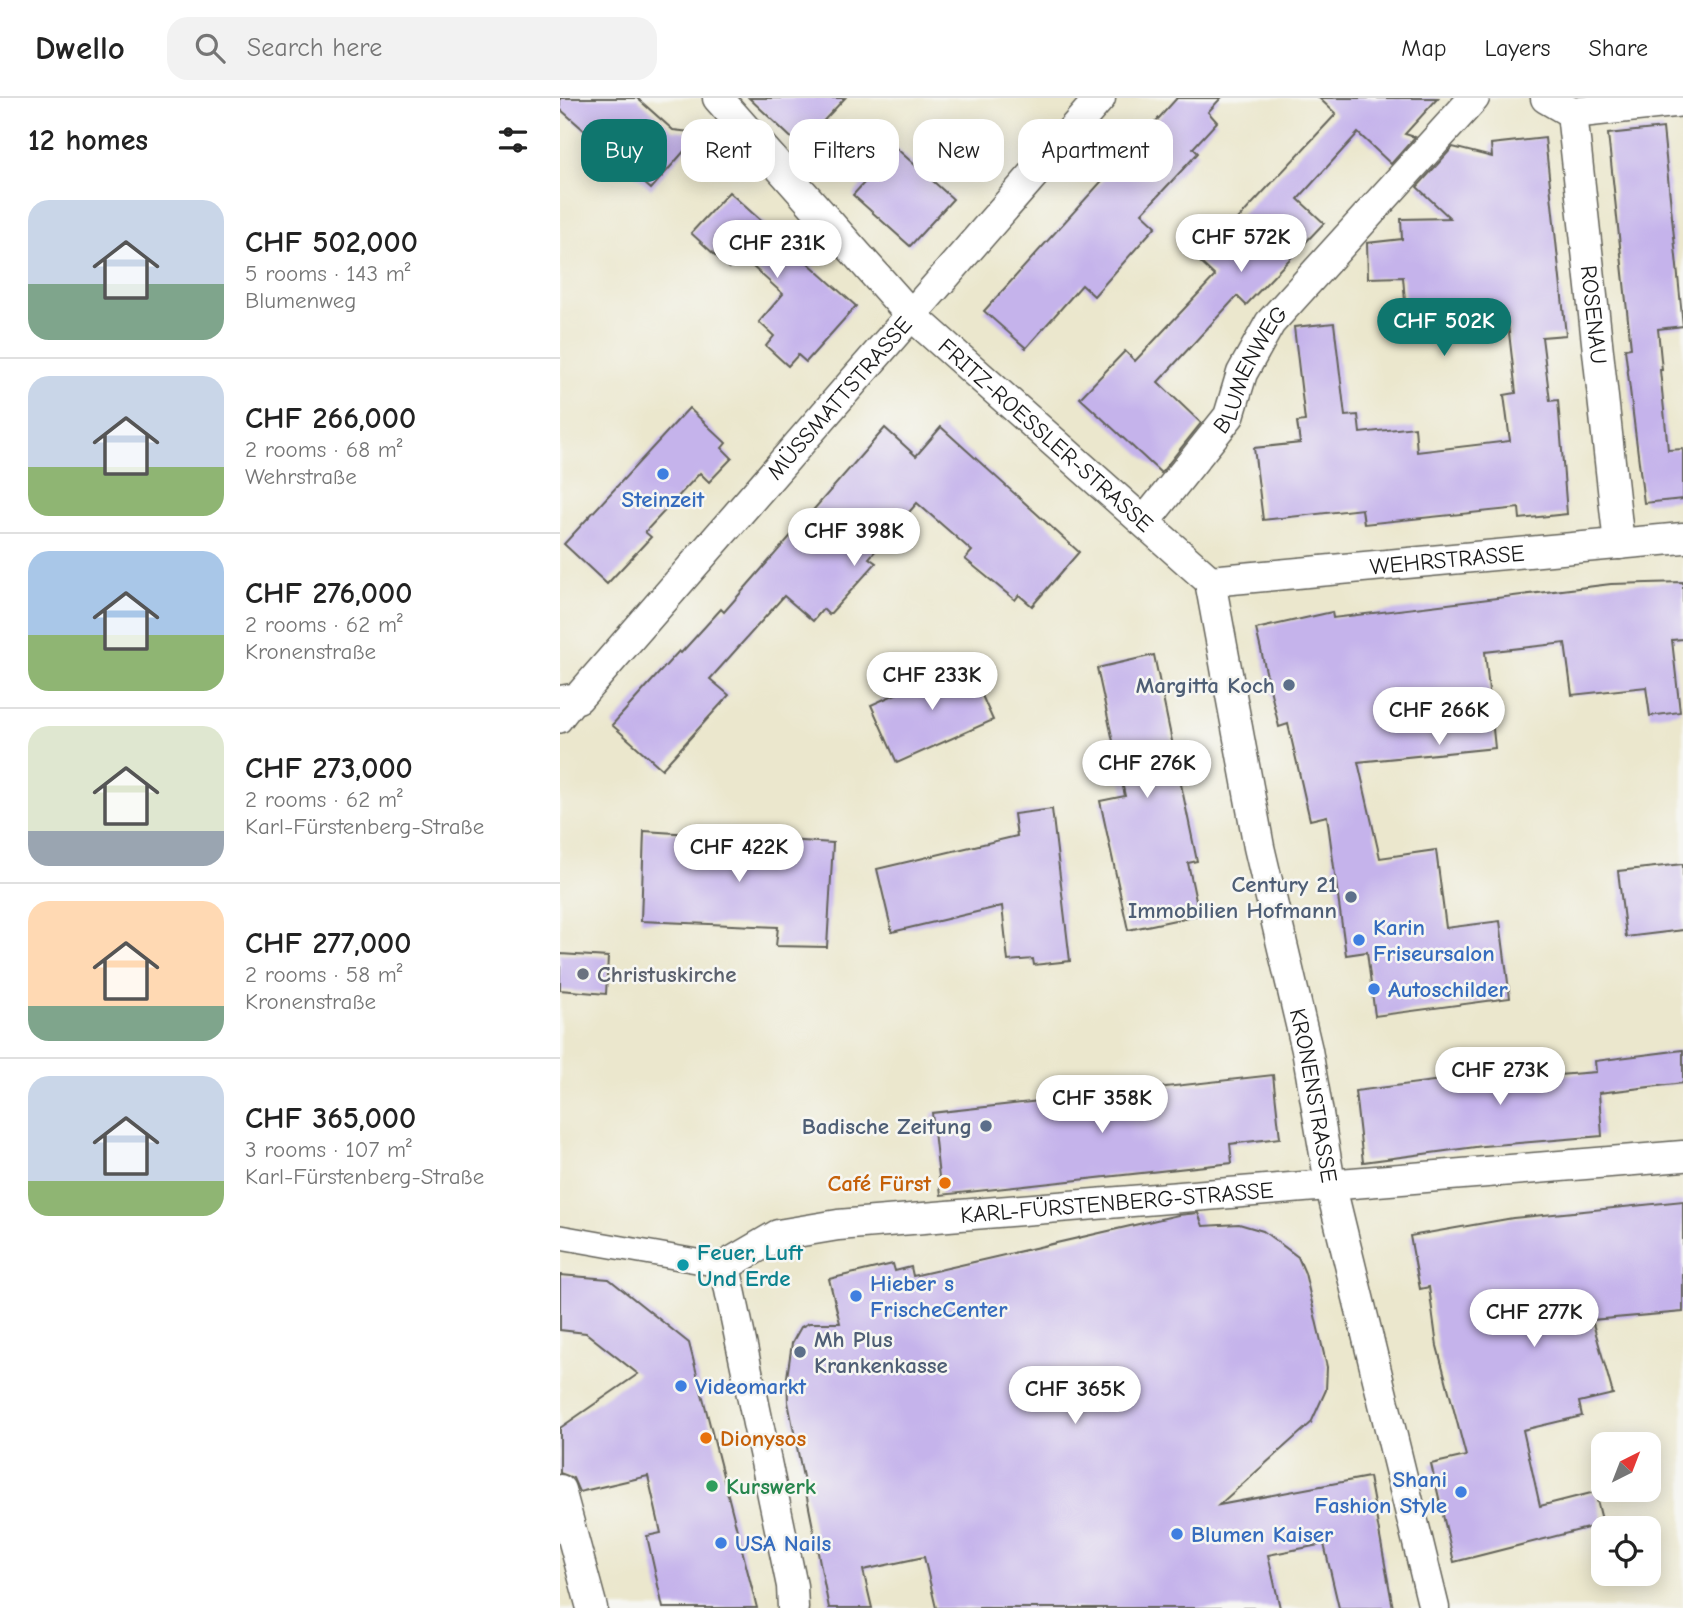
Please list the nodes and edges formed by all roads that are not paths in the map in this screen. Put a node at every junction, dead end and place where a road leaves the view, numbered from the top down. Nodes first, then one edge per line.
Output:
1 (718, 98) edge
2 (1100, 98) edge
3 (1474, 98) edge
4 (1546, 98) edge
5 (1683, 102) edge
6 (1572, 113) junction
7 (910, 314) junction
8 (1144, 521) junction
9 (1683, 538) edge
10 (1619, 544) junction
11 (1210, 581) junction
12 (569, 700) edge
13 (560, 721) edge
14 (1683, 1156) edge
15 (1330, 1183) junction
16 (560, 1237) edge
17 (725, 1266) junction
18 (560, 1490) edge
19 (592, 1608) edge
20 (793, 1608) edge
21 (1434, 1608) edge

1 - 7 street, FRITZ-ROESSLER-STRASSE
2 - 7 street, MÜSSMATTSTRASSE
3 - 8 street, BLUMENWEG
4 - 6 street
5 - 6 street
6 - 10 street, ROSENAU
7 - 8 street, FRITZ-ROESSLER-STRASSE
7 - 12 street, MÜSSMATTSTRASSE
8 - 11 street, FRITZ-ROESSLER-STRASSE
9 - 10 street, WEHRSTRASSE
10 - 11 street, WEHRSTRASSE
11 - 15 street, KRONENSTRASSE
12 - 13 street
14 - 15 street, KARL-FÜRSTENBERG-STRASSE
15 - 17 street, KARL-FÜRSTENBERG-STRASSE
15 - 21 street, KRONENSTRASSE
16 - 17 street
17 - 20 street
18 - 19 street

